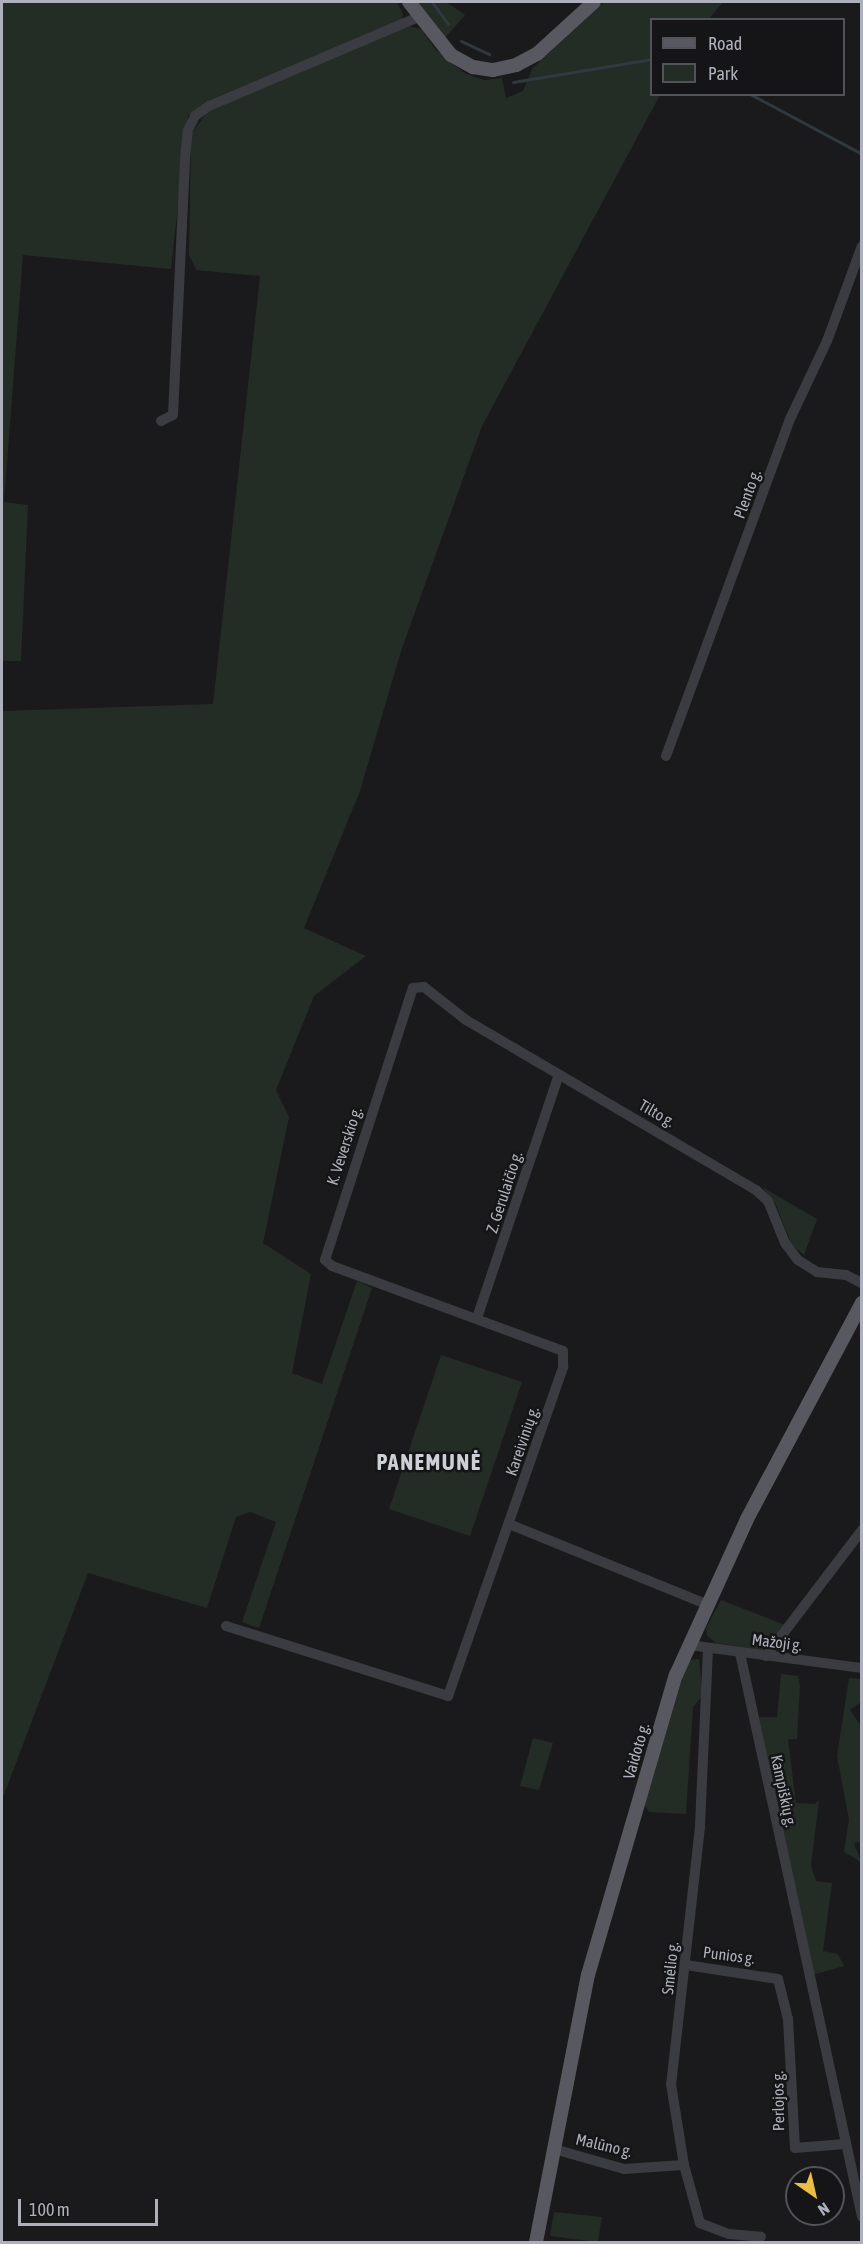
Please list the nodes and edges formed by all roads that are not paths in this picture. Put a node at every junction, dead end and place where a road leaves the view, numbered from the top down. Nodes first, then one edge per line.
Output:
1 (409, 2) edge
2 (594, 2) edge
3 (419, 17) junction
4 (861, 246) edge
5 (161, 421) dead end
6 (666, 756) dead end
7 (413, 987) joint
8 (559, 1075) junction
9 (378, 1283) joint
10 (861, 1283) edge
11 (861, 1303) edge
12 (477, 1318) junction
13 (857, 1321) edge
14 (509, 1524) junction
15 (861, 1530) edge
16 (706, 1604) junction
17 (226, 1626) dead end
18 (689, 1645) junction
19 (708, 1649) junction
20 (740, 1653) junction
21 (766, 1656) junction
22 (861, 1668) edge
23 (686, 1965) junction
24 (769, 1975) joint
25 (845, 2144) junction
26 (554, 2149) junction
27 (684, 2165) junction
28 (861, 2217) edge
29 (761, 2237) dead end
30 (536, 2242) edge

1 - 3 main road
2 - 3 main road
3 - 5 street
4 - 6 street, Plento g.
7 - 8 street, Tilto g.
7 - 9 street, K. Veverskio g.
8 - 10 street, Tilto g.
8 - 12 street, Z. Gerulaičio g.
9 - 12 street, Kareivinių g.
11 - 13 main road, Vaidoto g.
12 - 14 street, Kareivinių g.
13 - 16 main road, Vaidoto g.
14 - 16 street
14 - 17 street
15 - 21 street
16 - 18 main road, Vaidoto g.
18 - 19 street, Mažoji g.
18 - 26 main road, Vaidoto g.
19 - 20 street, Mažoji g.
19 - 23 street, Smėlio g.
20 - 21 street, Mažoji g.
20 - 25 street, Kampiškių g.
21 - 22 street, Mažoji g.
23 - 24 street, Punios g.
23 - 27 street, Smėlio g.
24 - 25 street, Perlojos g.
25 - 28 street
26 - 27 street, Malūno g.
26 - 30 main road, Vaidoto g.
27 - 29 street, Smėlio g.

